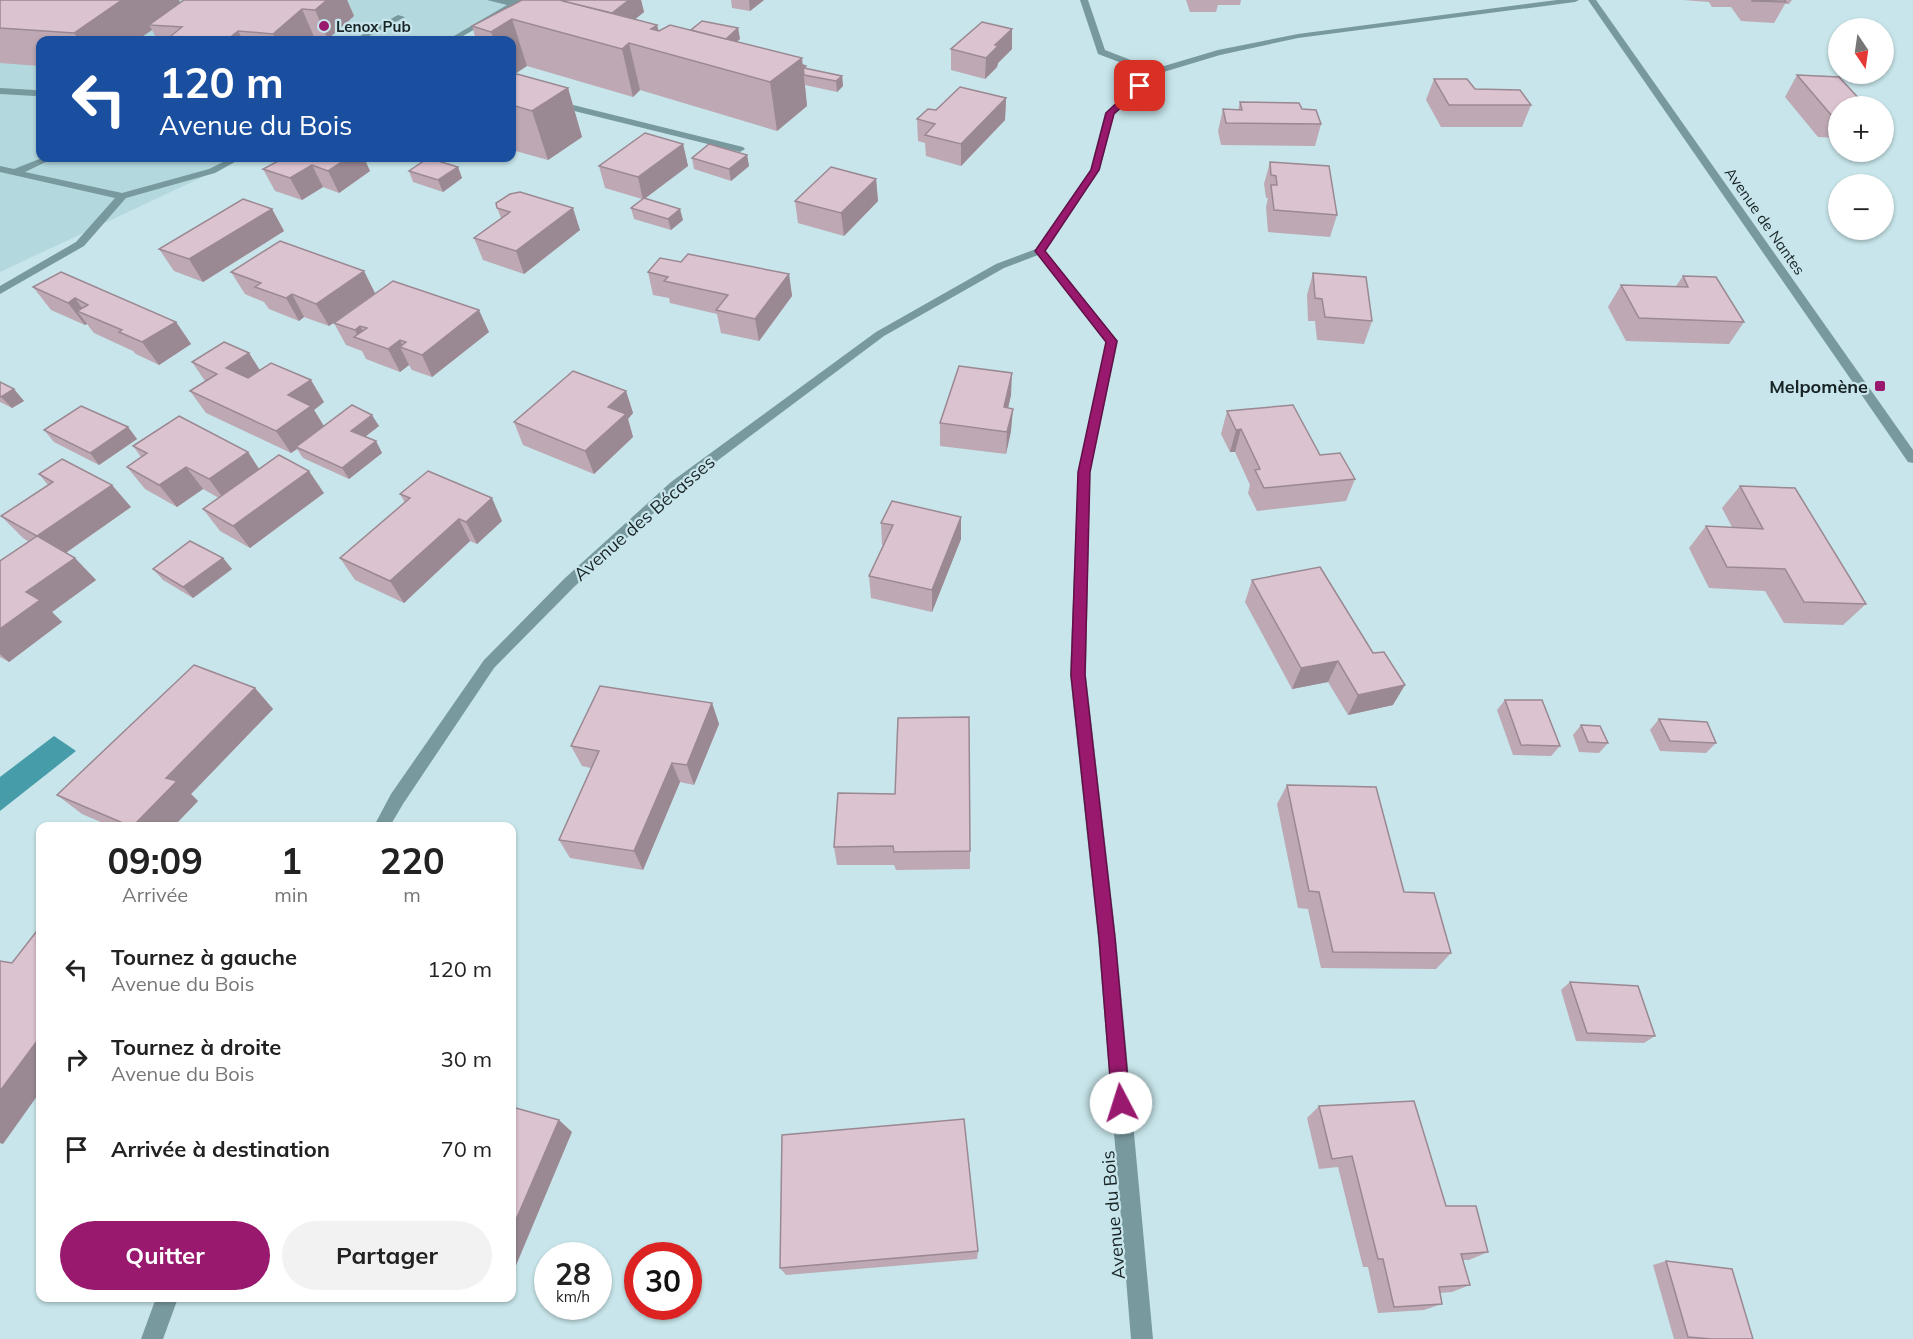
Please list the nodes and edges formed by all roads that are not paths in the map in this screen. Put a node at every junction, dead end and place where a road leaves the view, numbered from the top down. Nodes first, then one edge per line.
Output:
1 (491, 0) edge
2 (1084, 0) edge
3 (1575, 0) edge
4 (1592, 0) edge
5 (518, 2) edge
6 (401, 17) dead end
7 (365, 36) edge
8 (458, 36) edge
9 (1154, 72) junction
10 (0, 91) edge
11 (35, 93) dead end
12 (546, 101) edge
13 (740, 149) dead end
14 (39, 162) edge
15 (229, 162) edge
16 (0, 169) edge
17 (15, 172) junction
18 (122, 196) junction
19 (1040, 251) junction
20 (0, 291) edge
21 (1913, 459) edge
22 (384, 822) edge
23 (166, 1302) edge
24 (153, 1339) edge
25 (1142, 1339) edge

1 - 5 street
2 - 9 street
3 - 9 street
4 - 21 street, Avenue de Nantes
5 - 8 street
6 - 7 street
9 - 19 street
10 - 11 street
12 - 13 street
14 - 17 street
15 - 18 street
16 - 17 street
17 - 18 street
18 - 20 street
19 - 22 street, Avenue des Bécasses
19 - 25 street, Avenue du Bois
23 - 24 street

